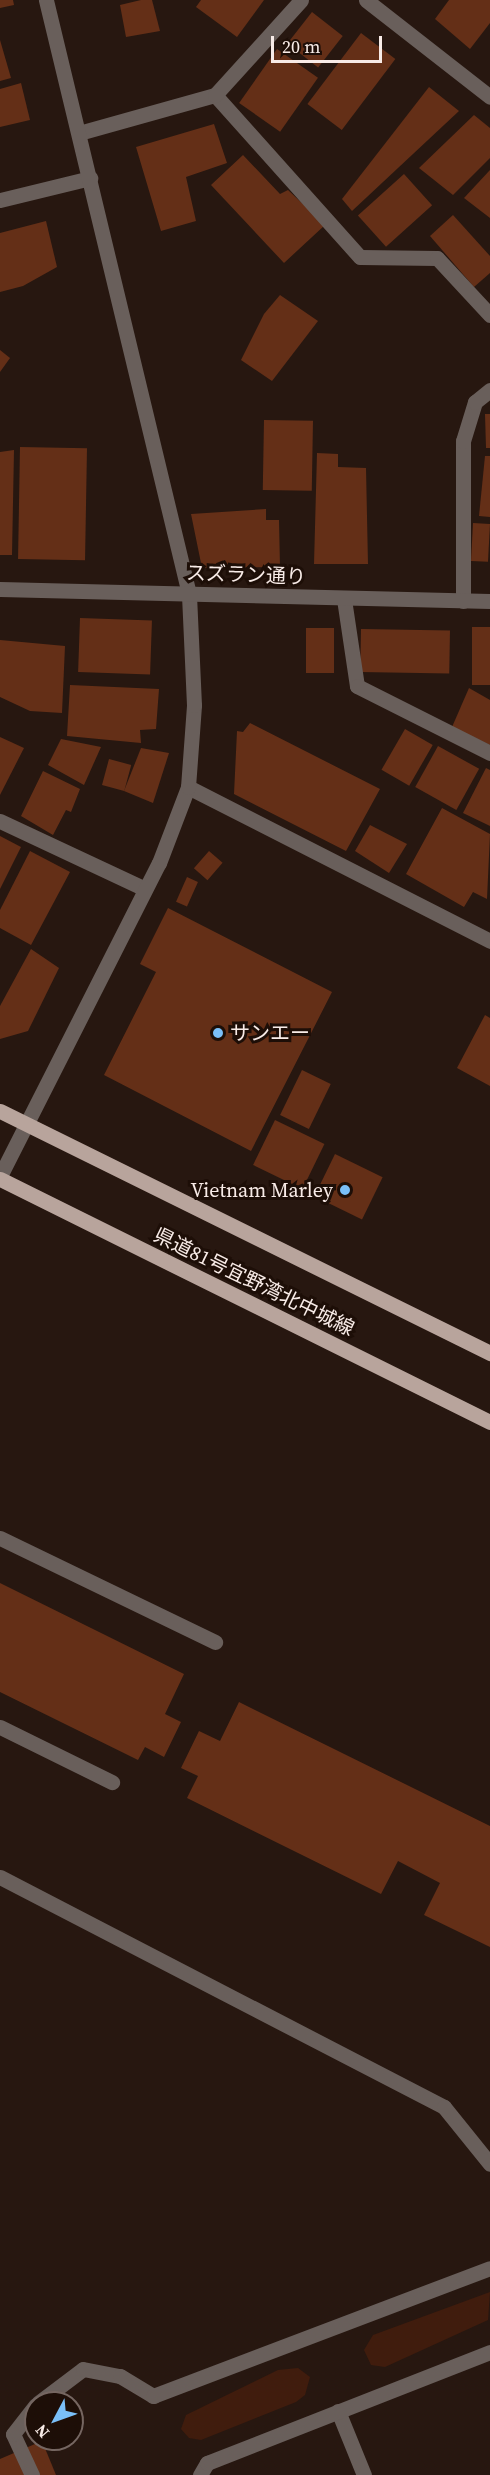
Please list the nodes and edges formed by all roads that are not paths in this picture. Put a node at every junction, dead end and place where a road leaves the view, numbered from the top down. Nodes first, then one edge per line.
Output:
1 (46, 0) edge
2 (301, 0) edge
3 (366, 0) edge
4 (215, 95) junction
5 (490, 98) edge
6 (79, 133) junction
7 (90, 178) junction
8 (0, 200) edge
9 (490, 315) edge
10 (490, 390) edge
11 (0, 589) edge
12 (189, 594) junction
13 (344, 599) junction
14 (463, 601) junction
15 (490, 601) edge
16 (490, 753) edge
17 (188, 786) junction
18 (0, 821) edge
19 (145, 889) junction
20 (490, 941) edge
21 (0, 1111) edge
22 (26, 1123) junction
23 (0, 1178) edge
24 (490, 1353) edge
25 (490, 1422) edge
26 (0, 1538) edge
27 (215, 1642) dead end
28 (0, 1727) edge
29 (112, 1782) dead end
30 (0, 1877) edge
31 (490, 2164) edge
32 (490, 2268) edge
33 (490, 2352) edge
34 (54, 2391) edge
35 (338, 2411) junction
36 (24, 2420) edge
37 (32, 2475) edge
38 (200, 2475) edge
39 (364, 2475) edge

1 - 6 street
2 - 4 street
3 - 5 street
4 - 6 street
4 - 9 street
6 - 7 street
7 - 8 street
7 - 12 street
10 - 14 street
11 - 12 street, スズラン通り
12 - 13 street, スズラン通り
12 - 17 street
13 - 14 street, スズラン通り
13 - 16 street
14 - 15 street, スズラン通り
17 - 19 street
17 - 20 street
18 - 19 street
19 - 22 street
21 - 22 main road, 県道81号宜野湾北中城線
22 - 23 street
22 - 24 main road, 県道81号宜野湾北中城線
23 - 25 main road, 県道81号宜野湾北中城線
26 - 27 street
28 - 29 street
30 - 31 street
32 - 34 street
33 - 35 street
35 - 38 street
35 - 39 street
36 - 37 street

